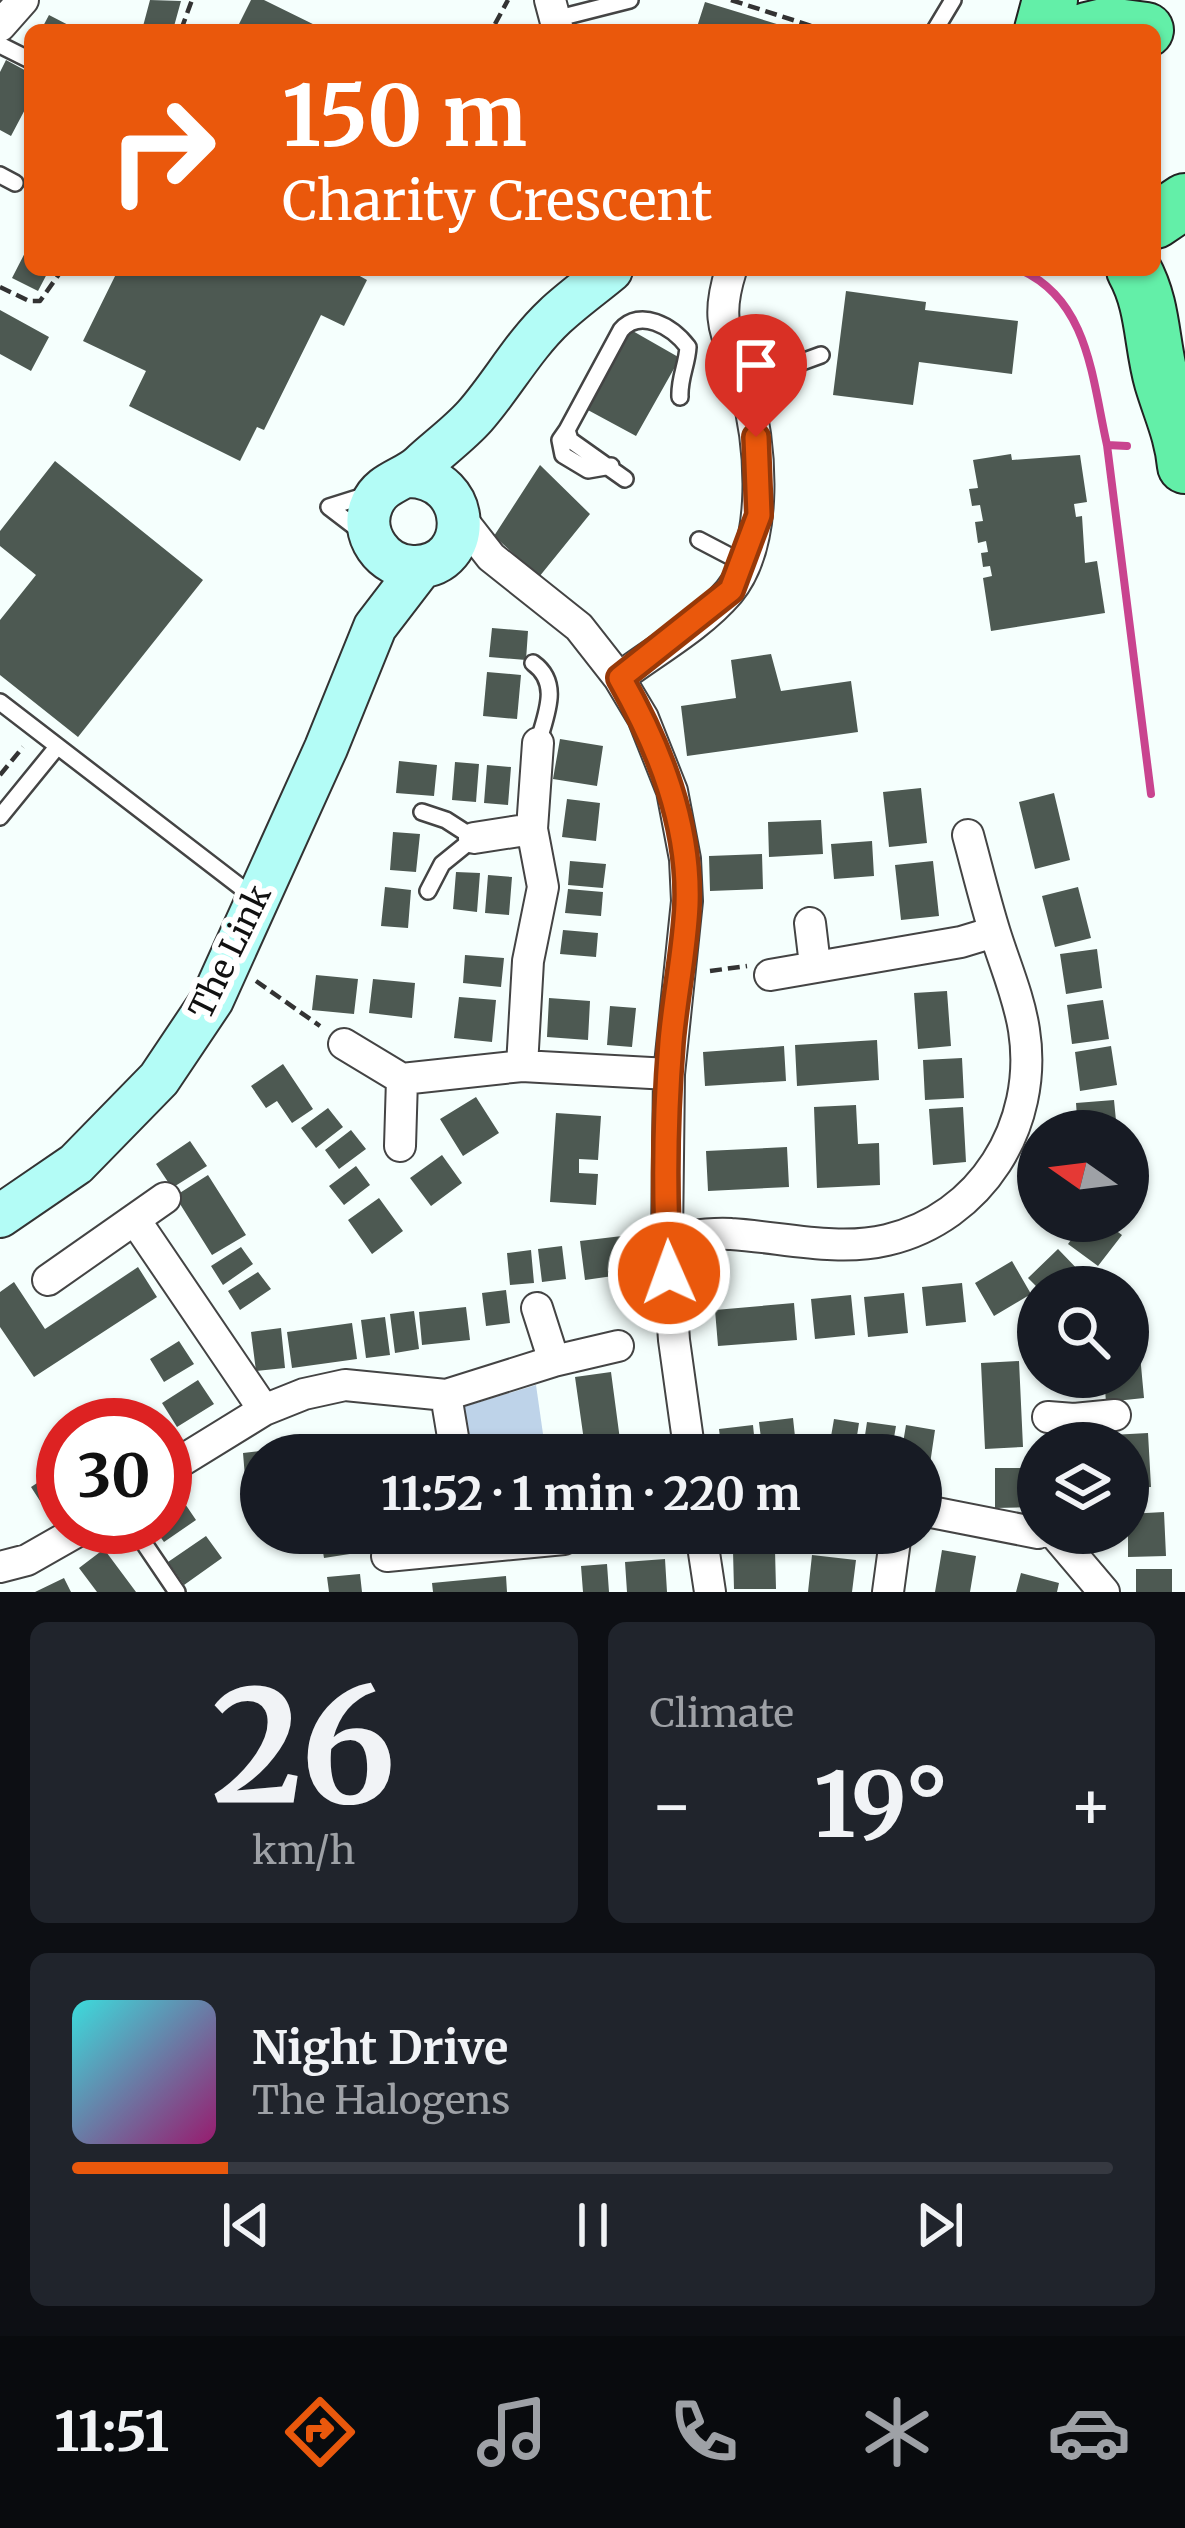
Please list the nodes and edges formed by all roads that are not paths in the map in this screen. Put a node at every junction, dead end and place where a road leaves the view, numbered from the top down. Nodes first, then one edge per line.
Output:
1 (23, 0) edge
2 (630, 0) edge
3 (554, 16) edge
4 (0, 26) edge
5 (604, 276) edge
6 (729, 276) edge
7 (1138, 276) edge
8 (821, 355) dead end
9 (744, 382) junction
10 (680, 397) dead end
11 (1184, 439) edge
12 (625, 478) dead end
13 (427, 516) junction
14 (699, 540) dead end
15 (376, 545) junction
16 (743, 563) junction
17 (375, 626) junction
18 (533, 663) dead end
19 (620, 678) junction
20 (0, 702) edge
21 (538, 743) joint
22 (57, 747) junction
23 (422, 812) dead end
24 (0, 817) edge
25 (532, 829) junction
26 (968, 835) dead end
27 (474, 838) junction
28 (428, 891) dead end
29 (257, 900) junction
30 (810, 923) dead end
31 (994, 932) junction
32 (815, 965) junction
33 (770, 975) road end
34 (344, 1044) road end
35 (522, 1066) junction
36 (669, 1074) junction
37 (403, 1079) junction
38 (400, 1146) dead end
39 (165, 1198) dead end
40 (0, 1216) edge
41 (135, 1220) junction
42 (667, 1239) junction
43 (48, 1280) dead end
44 (536, 1309) dead end
45 (618, 1346) dead end
46 (554, 1361) junction
47 (446, 1395) junction
48 (264, 1410) junction
49 (1115, 1415) dead end
50 (1084, 1422) edge
51 (452, 1434) edge
52 (688, 1434) edge
53 (192, 1455) edge
54 (942, 1514) edge
55 (1017, 1528) edge
56 (38, 1554) edge
57 (151, 1554) edge
58 (399, 1554) edge
59 (704, 1554) edge
60 (893, 1554) edge
61 (1067, 1554) edge
62 (388, 1556) dead end
63 (0, 1567) edge
64 (177, 1592) edge
65 (710, 1592) edge
66 (888, 1592) edge
67 (1104, 1592) edge

1 - 4 street
2 - 3 lane
5 - 13 street, The Link
6 - 9 street
7 - 11 highway
8 - 9 lane
9 - 16 street
10 - 12 lane
13 - 15 street
13 - 15 street, The Link
13 - 17 street, The Link
13 - 19 street
14 - 16 lane
15 - 17 street, The Link
16 - 19 street
17 - 29 street, The Link
18 - 21 lane
19 - 36 street
20 - 22 lane
21 - 25 street
22 - 24 lane
22 - 29 lane
23 - 27 lane
25 - 27 street
25 - 35 street
26 - 31 street
27 - 28 lane
29 - 40 street, The Link
30 - 32 street
31 - 32 street
31 - 42 street
32 - 33 street
34 - 37 street
35 - 36 street
35 - 37 street
36 - 42 street
37 - 38 street
39 - 41 street
41 - 43 street
41 - 48 street
42 - 52 street
44 - 46 street
45 - 46 street
46 - 47 street
47 - 48 street
47 - 51 street
48 - 53 street
49 - 50 street
54 - 55 street
56 - 63 street
57 - 64 lane
58 - 62 street
59 - 65 street
60 - 66 street
61 - 67 street

